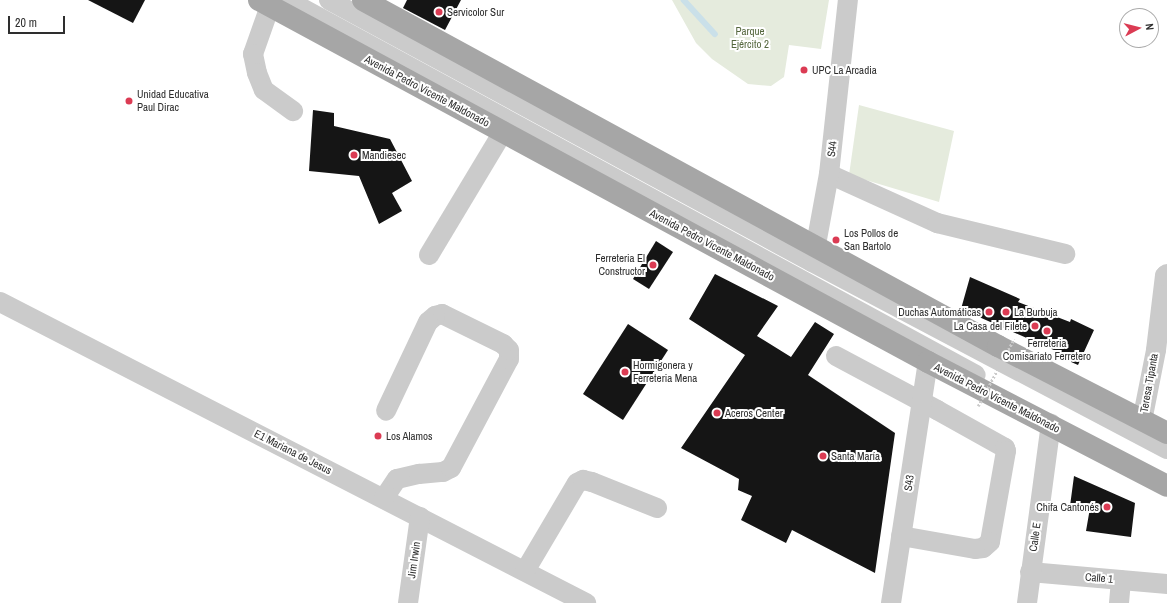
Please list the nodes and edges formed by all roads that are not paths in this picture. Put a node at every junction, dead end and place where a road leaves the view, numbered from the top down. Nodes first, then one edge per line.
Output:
1 (329, 0) edge
2 (364, 0) edge
3 (848, 0) edge
4 (272, 2) edge
5 (293, 112) dead end
6 (503, 132) junction
7 (829, 174) junction
8 (814, 254) junction
9 (1065, 254) dead end
10 (429, 255) dead end
11 (1167, 274) edge
12 (806, 290) junction
13 (0, 302) edge
14 (1161, 353) edge
15 (836, 356) dead end
16 (928, 362) junction
17 (922, 403) junction
18 (386, 411) dead end
19 (1142, 421) junction
20 (1051, 424) junction
21 (1167, 433) edge
22 (1167, 449) edge
23 (1167, 474) edge
24 (1167, 486) edge
25 (384, 498) junction
26 (657, 508) dead end
27 (420, 517) junction
28 (901, 536) junction
29 (525, 572) junction
30 (1030, 572) junction
31 (1121, 580) junction
32 (1167, 584) edge
33 (408, 603) edge
34 (586, 603) edge
35 (891, 603) edge
36 (1027, 603) edge
37 (1119, 603) edge

1 - 8 street
2 - 8 main road
3 - 7 street, S44
4 - 5 street
4 - 6 main road, Avenida Pedro Vicente Maldonado
4 - 12 street
6 - 10 street
6 - 12 main road, Avenida Pedro Vicente Maldonado
7 - 8 street, S44
7 - 9 street
8 - 12 street, S44
8 - 19 main road
8 - 22 street
11 - 14 street, Teresa Tipanta
12 - 16 main road, Avenida Pedro Vicente Maldonado
12 - 23 street
13 - 25 street, E1 Mariana de Jesus
14 - 19 street, Teresa Tipanta
15 - 17 street
16 - 17 street, S43
16 - 20 main road, Avenida Pedro Vicente Maldonado
17 - 28 street, S43
17 - 28 street
18 - 25 street
19 - 21 main road
20 - 24 main road, Avenida Pedro Vicente Maldonado
20 - 30 street, Calle E
25 - 27 street, E1 Mariana de Jesus
26 - 29 street
27 - 29 street, E1 Mariana de Jesus
27 - 33 street, Jim Irwin
28 - 35 street, S43
29 - 34 street, E1 Mariana de Jesus
30 - 31 street, Calle 1
30 - 36 street, Calle E
31 - 32 street, Calle 1
31 - 37 street

